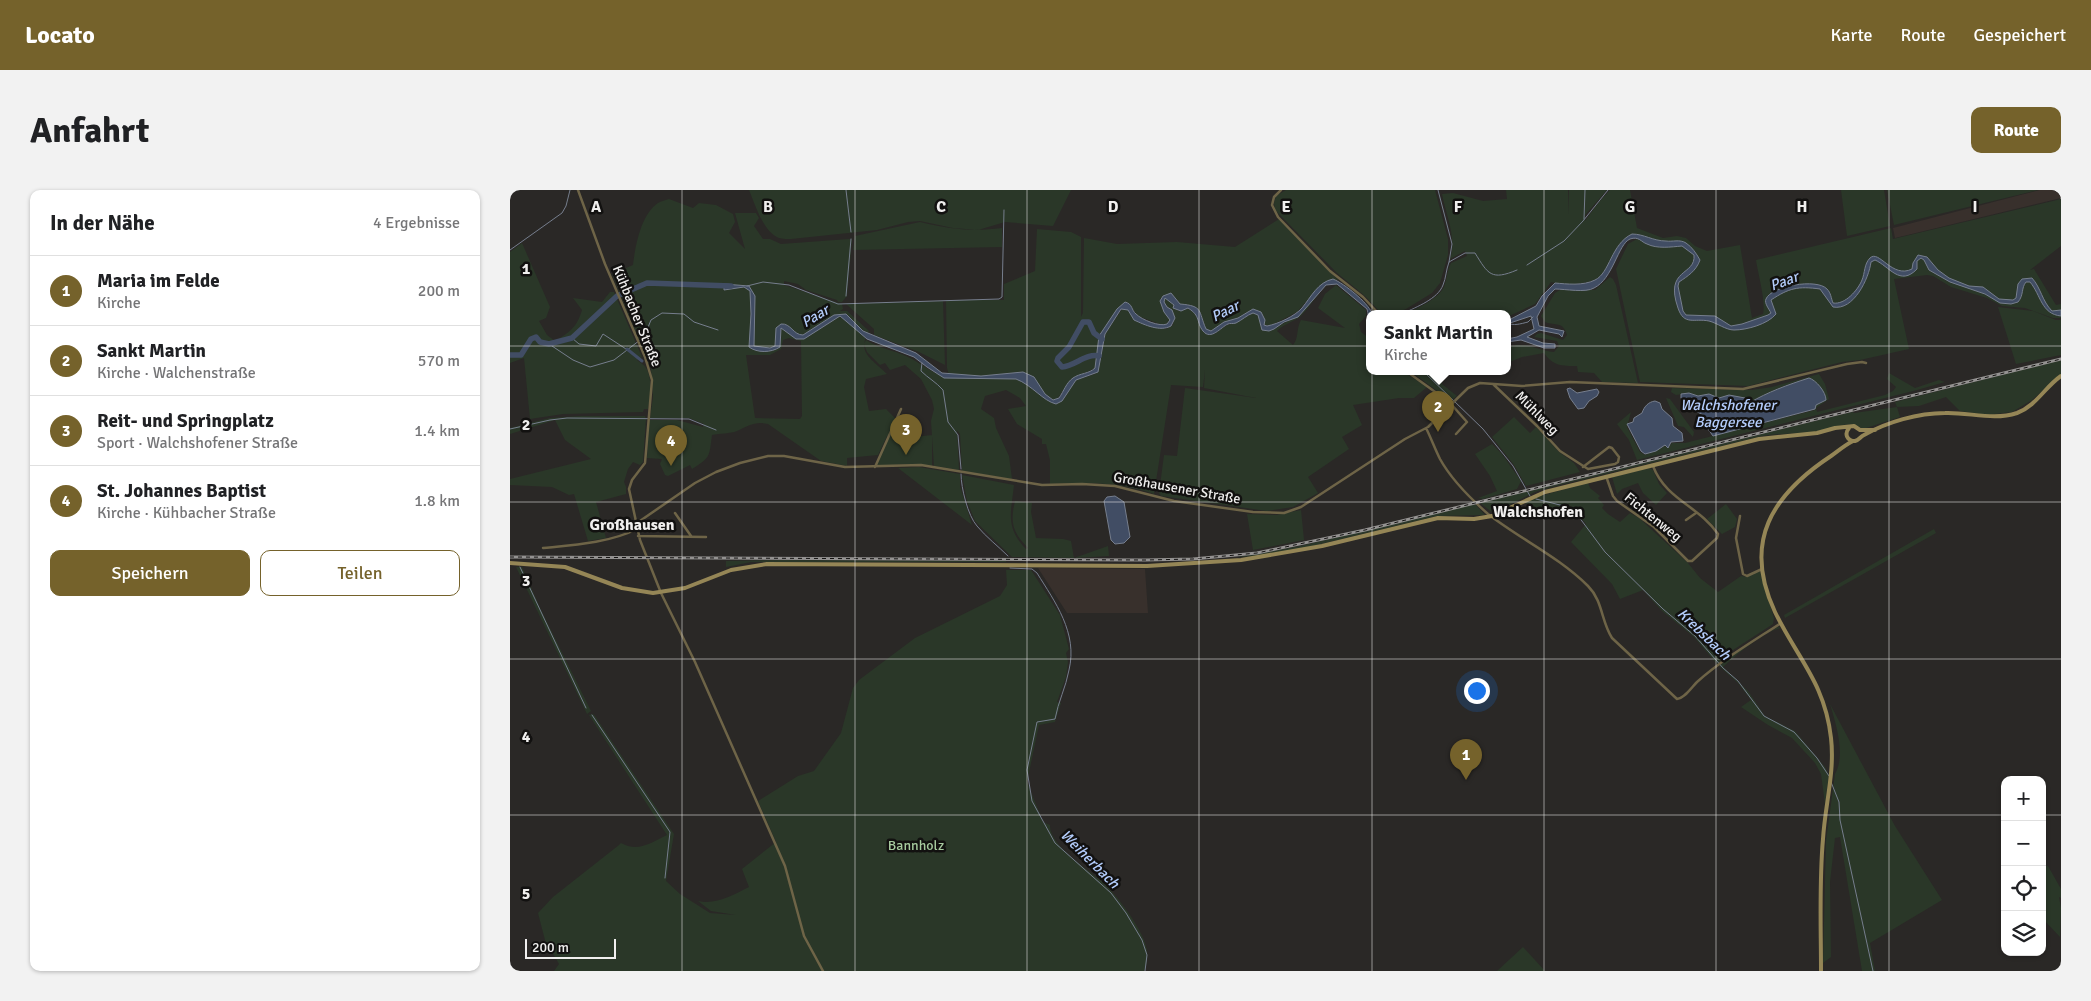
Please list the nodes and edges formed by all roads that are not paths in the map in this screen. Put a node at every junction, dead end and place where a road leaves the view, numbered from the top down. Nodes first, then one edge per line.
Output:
1 (578, 190) edge
2 (1281, 190) edge
3 (1375, 310) edge
4 (1866, 363) dead end
5 (1412, 375) edge
6 (2061, 376) edge
7 (1493, 384) junction
8 (1451, 404) junction
9 (901, 409) dead end
10 (1426, 428) junction
11 (1837, 428) junction
12 (1849, 428) junction
13 (1422, 430) junction
14 (1860, 430) junction
15 (1875, 430) junction
16 (1456, 434) dead end
17 (1847, 435) junction
18 (1429, 436) junction
19 (1861, 436) junction
20 (1852, 441) junction
21 (1838, 451) junction
22 (1653, 465) junction
23 (874, 467) junction
24 (1583, 467) junction
25 (1606, 476) junction
26 (1696, 512) junction
27 (675, 513) dead end
28 (635, 516) junction
29 (1492, 516) junction
30 (1740, 516) dead end
31 (643, 519) junction
32 (1686, 520) dead end
33 (636, 523) junction
34 (637, 529) junction
35 (638, 536) junction
36 (691, 536) junction
37 (706, 537) dead end
38 (543, 548) dead end
39 (510, 563) edge
40 (1762, 569) junction
41 (660, 593) junction
42 (1781, 623) junction
43 (823, 971) edge
44 (1821, 971) edge

1 - 28 street, Kühbacher Straße
2 - 3 street
4 - 7 street
5 - 8 street
6 - 15 street
7 - 8 street
7 - 24 street, Mühlweg
8 - 10 street
8 - 16 street
9 - 23 street
10 - 13 street, Großhausener Straße
10 - 18 street
11 - 12 street
11 - 17 street
11 - 22 street
12 - 14 street
12 - 17 street
13 - 18 street
13 - 23 street, Großhausener Straße
14 - 15 street
14 - 19 street
15 - 19 street
17 - 20 street
17 - 21 street
18 - 29 street
19 - 20 street
20 - 21 street
21 - 40 street
22 - 25 street
22 - 26 street
23 - 31 street, Großhausener Straße
24 - 24 street
25 - 26 street, Fichtenweg
25 - 29 street
26 - 32 street
27 - 36 street
28 - 31 street
28 - 33 street, Kühbacher Straße
29 - 41 street
29 - 42 street
30 - 40 street
31 - 33 street, Großhausener Straße
33 - 34 street, Kühbacher Straße
34 - 35 street, Kühbacher Straße
34 - 38 street
35 - 36 street
35 - 41 street, Kühbacher Straße
36 - 37 street
39 - 41 street
40 - 42 street
41 - 43 street, Kühbacher Straße
42 - 44 street

